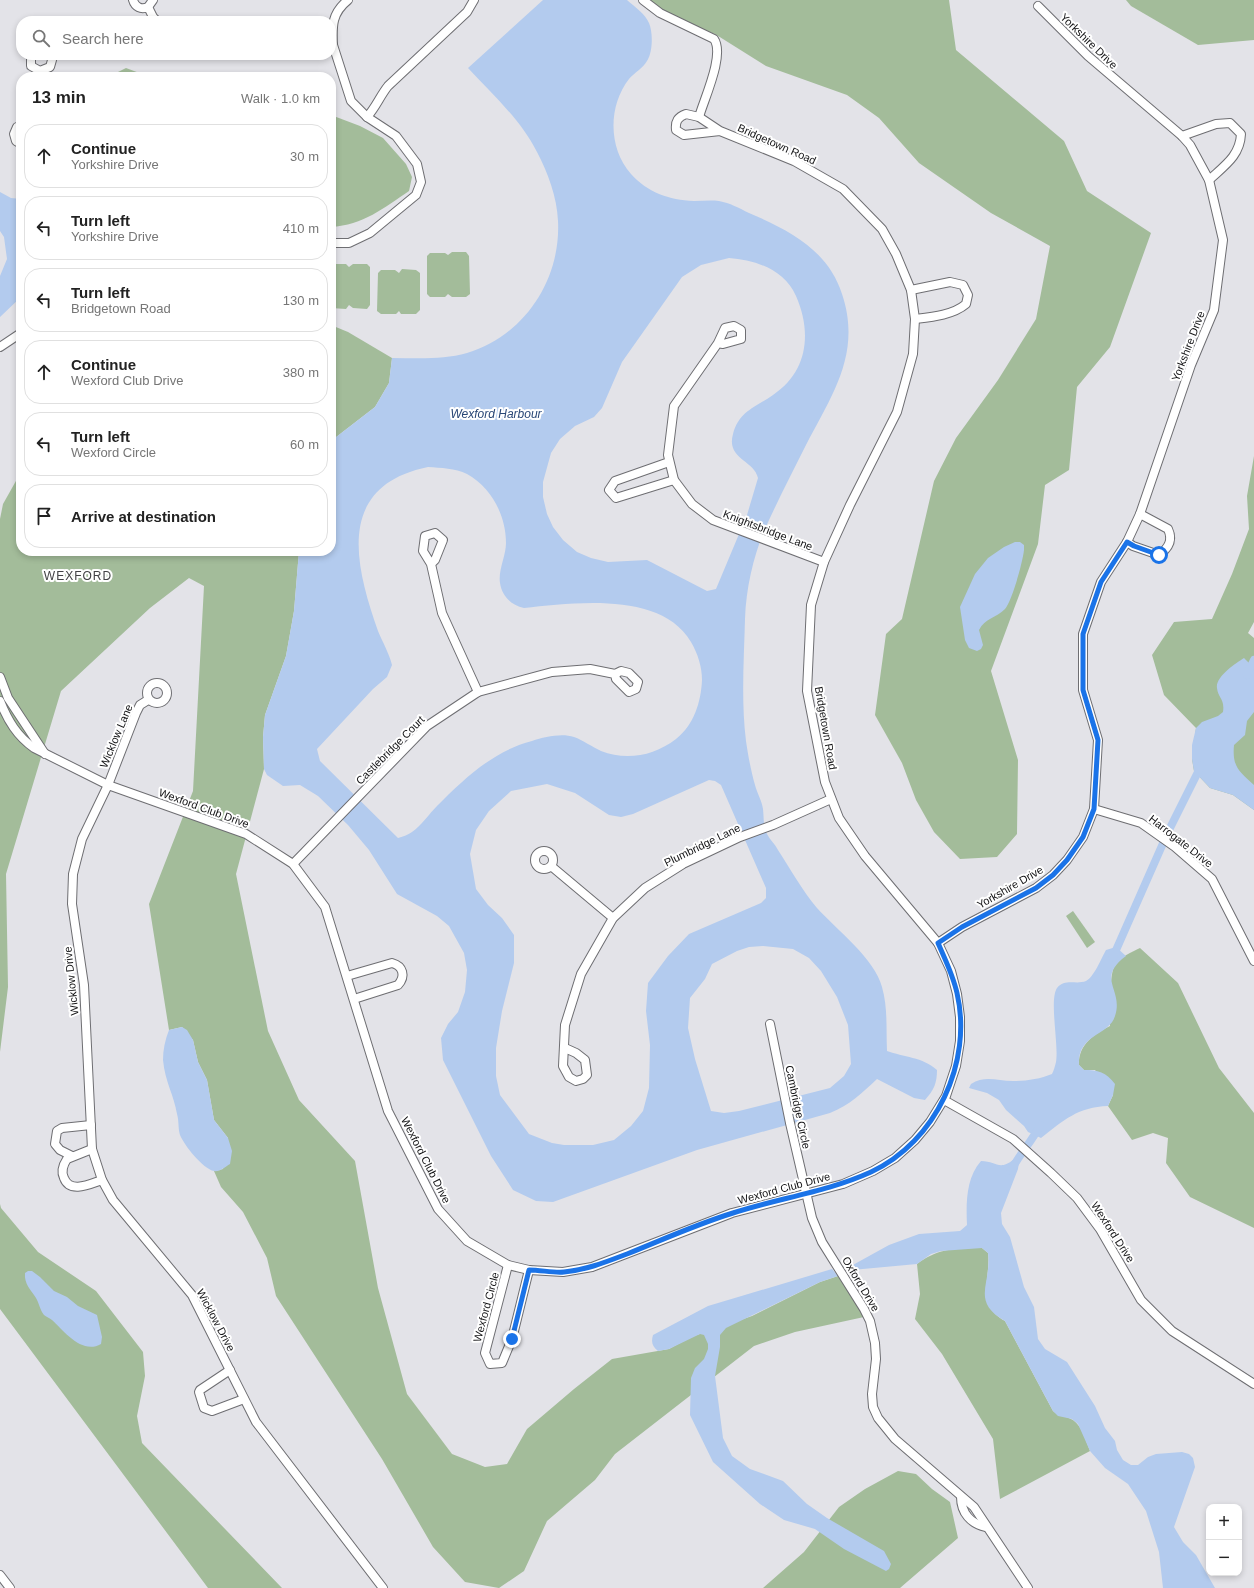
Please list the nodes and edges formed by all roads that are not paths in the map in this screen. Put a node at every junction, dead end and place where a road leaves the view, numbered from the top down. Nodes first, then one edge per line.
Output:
1 (133, 0) edge
2 (153, 0) edge
3 (348, 0) edge
4 (474, 0) edge
5 (643, 0) edge
6 (1038, 6) dead end
7 (148, 7) junction
8 (152, 16) edge
9 (335, 16) edge
10 (336, 57) edge
11 (30, 60) edge
12 (52, 60) edge
13 (48, 69) junction
14 (50, 72) edge
15 (367, 117) junction
16 (699, 117) junction
17 (16, 129) edge
18 (720, 131) junction
19 (1182, 136) junction
20 (16, 141) edge
21 (1209, 180) junction
22 (336, 242) edge
23 (910, 290) junction
24 (915, 319) junction
25 (16, 337) edge
26 (718, 343) dead end
27 (0, 347) edge
28 (670, 462) junction
29 (674, 480) junction
30 (1140, 514) junction
31 (1127, 542) junction
32 (824, 562) junction
33 (431, 564) dead end
34 (615, 674) dead end
35 (0, 677) edge
36 (478, 692) junction
37 (148, 700) dead end
38 (0, 701) edge
39 (45, 754) junction
40 (108, 785) junction
41 (831, 800) junction
42 (1094, 809) junction
43 (293, 864) junction
44 (551, 866) dead end
45 (613, 918) junction
46 (938, 943) junction
47 (1254, 961) edge
48 (347, 976) junction
49 (354, 999) junction
50 (770, 1024) dead end
51 (565, 1048) dead end
52 (944, 1100) junction
53 (91, 1125) junction
54 (92, 1149) junction
55 (72, 1156) junction
56 (102, 1180) junction
57 (807, 1194) junction
58 (508, 1265) junction
59 (529, 1270) junction
60 (230, 1370) junction
61 (1254, 1384) edge
62 (244, 1399) junction
63 (0, 1575) edge
64 (10, 1588) edge
65 (383, 1588) edge
66 (1028, 1588) edge

1 - 7 street
2 - 7 street
3 - 9 street
4 - 15 street
5 - 16 street
6 - 19 street, Yorkshire Drive
7 - 8 street
10 - 15 street
11 - 13 street
12 - 13 street
13 - 14 street
15 - 22 street
16 - 18 street, Bridgetown Road
16 - 18 street, Bridgetown Road
17 - 20 street
18 - 23 street, Bridgetown Road
19 - 21 street, Yorkshire Drive
19 - 21 street
21 - 30 street, Yorkshire Drive
23 - 24 street, Bridgetown Road
23 - 24 street
24 - 32 street, Bridgetown Road
25 - 27 street
26 - 28 street, Knightsbridge Lane
28 - 29 street, Knightsbridge Lane
28 - 29 street
29 - 32 street, Knightsbridge Lane
30 - 31 street, Yorkshire Drive
30 - 31 street
31 - 42 street, Yorkshire Drive
32 - 41 street, Bridgetown Road
33 - 36 street
34 - 36 street, Castlebridge Court
35 - 39 street
36 - 43 street, Castlebridge Court
37 - 40 street, Wicklow Lane
38 - 39 street, Wexford Club Drive
39 - 40 street, Wexford Club Drive
40 - 43 street, Wexford Club Drive
40 - 53 street, Wicklow Drive
41 - 45 street, Plumbridge Lane
41 - 46 street, Bridgetown Road
42 - 46 street, Yorkshire Drive
42 - 47 street, Harrogate Drive
43 - 48 street, Wexford Club Drive
44 - 45 street
45 - 51 street, Plumbridge Lane
46 - 52 street, Bridgetown Road
48 - 49 street, Wexford Club Drive
48 - 49 street
49 - 58 street, Wexford Club Drive
50 - 57 street, Cambridge Circle
52 - 57 street, Wexford Club Drive
52 - 61 street, Wexford Drive
53 - 54 street, Wicklow Drive
53 - 55 street
54 - 55 street
54 - 56 street, Wicklow Drive
55 - 56 street
56 - 60 street, Wicklow Drive
57 - 59 street, Wexford Club Drive
57 - 66 street, Oxford Drive
58 - 59 street, Wexford Club Drive
58 - 59 street, Wexford Circle
60 - 62 street, Wicklow Drive
60 - 62 street
62 - 65 street, Wicklow Drive
63 - 64 street

